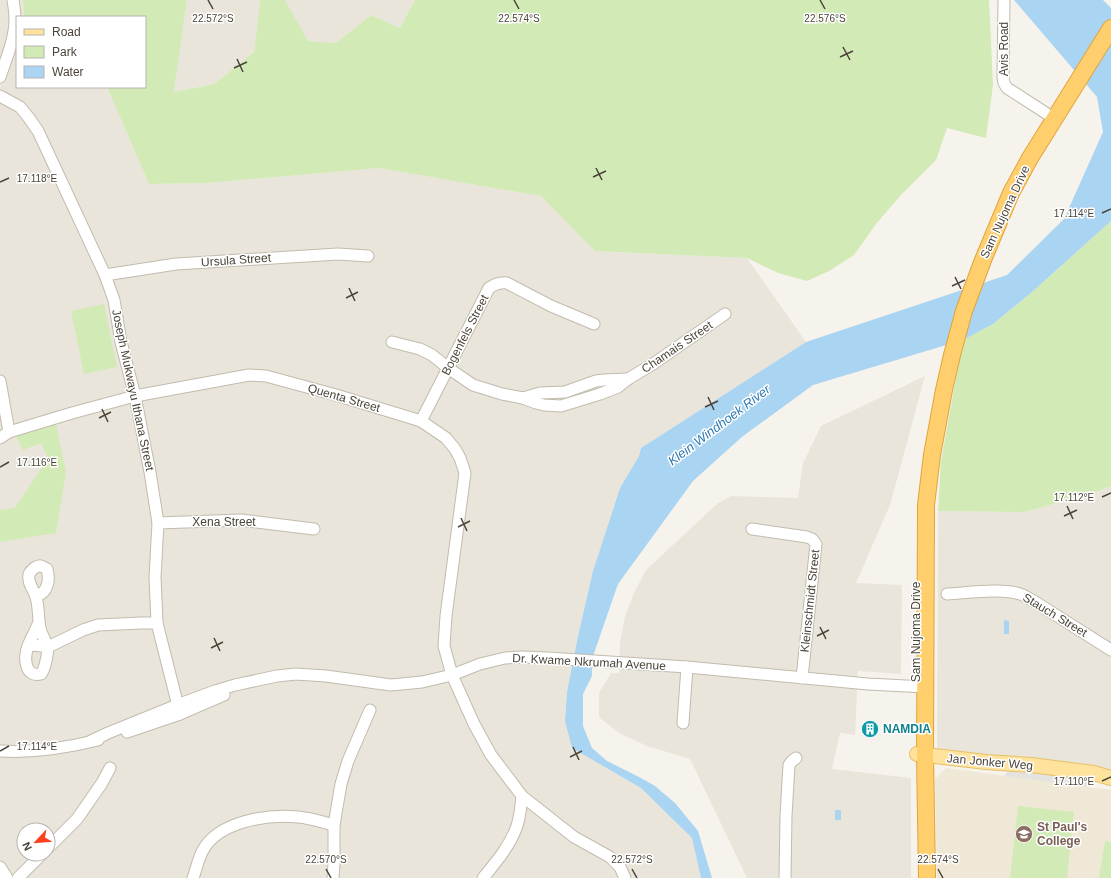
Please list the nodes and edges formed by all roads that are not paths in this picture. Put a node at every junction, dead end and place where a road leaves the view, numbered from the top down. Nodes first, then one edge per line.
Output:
1 (13, 0) edge
2 (1004, 0) edge
3 (1111, 28) edge
4 (0, 78) edge
5 (0, 96) edge
6 (1055, 119) junction
7 (368, 256) dead end
8 (105, 275) junction
9 (725, 314) dead end
10 (594, 324) dead end
11 (392, 342) dead end
12 (448, 368) junction
13 (628, 379) junction
14 (0, 381) edge
15 (596, 381) junction
16 (600, 394) junction
17 (135, 396) junction
18 (523, 398) junction
19 (421, 421) junction
20 (4, 435) edge
21 (158, 523) junction
22 (314, 529) dead end
23 (752, 529) dead end
24 (948, 594) dead end
25 (36, 596) dead end
26 (39, 622) junction
27 (157, 623) junction
28 (28, 646) junction
29 (48, 647) junction
30 (1111, 650) edge
31 (687, 667) junction
32 (452, 675) junction
33 (802, 678) junction
34 (921, 686) junction
35 (179, 709) junction
36 (370, 710) dead end
37 (683, 723) dead end
38 (0, 751) edge
39 (921, 755) junction
40 (796, 758) dead end
41 (110, 768) dead end
42 (1111, 778) edge
43 (522, 796) junction
44 (334, 825) junction
45 (56, 840) edge
46 (34, 862) edge
47 (0, 868) edge
48 (7, 878) edge
49 (18, 878) edge
50 (193, 878) edge
51 (333, 878) edge
52 (483, 878) edge
53 (625, 878) edge
54 (785, 878) edge
55 (918, 878) edge
56 (927, 878) edge

1 - 4 street
2 - 6 street, Avis Road
3 - 6 highway, Sam Nujoma Drive
5 - 8 street, Joseph Mukwayu Ithana Street
6 - 34 highway, Sam Nujoma Drive
7 - 8 street, Ursula Street
8 - 17 street, Joseph Mukwayu Ithana Street
9 - 13 street, Chamais Street
10 - 12 street, Bogenfels Street
11 - 12 street, Chamais Street
12 - 18 street, Chamais Street
12 - 19 street, Bogenfels Street
13 - 15 street, Chamais Street
13 - 16 street, Chamais Street
14 - 20 street
15 - 16 street
15 - 18 street, Chamais Street
16 - 18 street, Chamais Street
17 - 19 street, Quenta Street
17 - 20 street, Quenta Street
17 - 21 street, Joseph Mukwayu Ithana Street
19 - 32 street, Quenta Street
21 - 22 street, Xena Street
21 - 27 street, Joseph Mukwayu Ithana Street
23 - 33 street, Kleinschmidt Street
24 - 30 street, Stauch Street
25 - 26 street
26 - 28 street
26 - 29 street
27 - 29 street
27 - 35 street, Joseph Mukwayu Ithana Street
28 - 29 street
28 - 29 street
31 - 32 street, Dr. Kwame Nkrumah Avenue
31 - 33 street, Dr. Kwame Nkrumah Avenue
31 - 37 street
32 - 35 street, Dr. Kwame Nkrumah Avenue
32 - 43 street, Quenta Street
33 - 34 street, Dr. Kwame Nkrumah Avenue
34 - 39 highway, Sam Nujoma Drive
35 - 38 street, Dr. Kwame Nkrumah Avenue
36 - 44 street
39 - 42 main road, Jan Jonker Weg
39 - 55 highway, Sam Nujoma Drive
39 - 56 highway, Sam Nujoma Drive
40 - 54 street
41 - 45 street
43 - 52 street
43 - 53 street, Quenta Street
44 - 50 street
44 - 51 street
46 - 49 street
47 - 48 street

